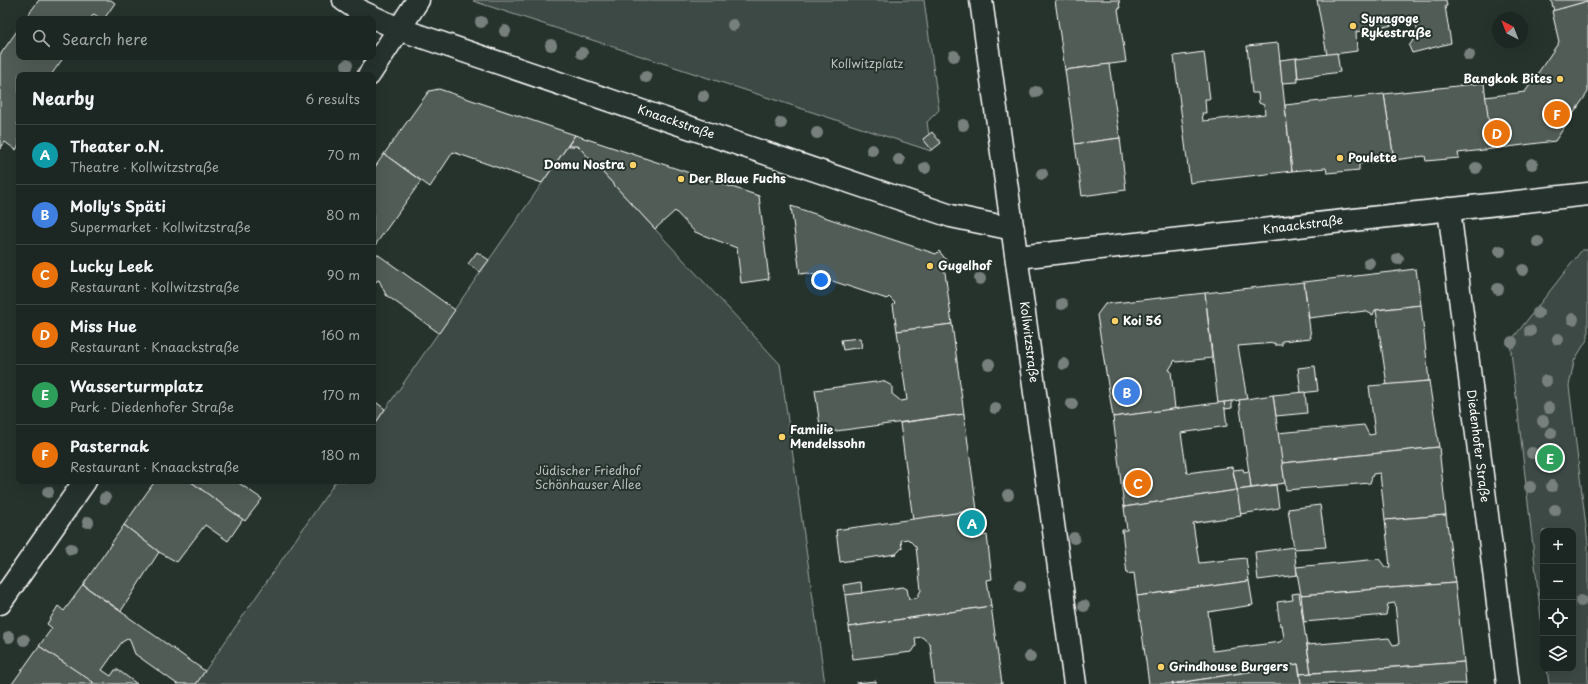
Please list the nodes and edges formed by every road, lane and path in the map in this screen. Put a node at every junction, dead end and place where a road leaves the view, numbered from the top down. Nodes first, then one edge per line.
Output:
1 (344, 0) edge
2 (418, 0) edge
3 (981, 0) edge
4 (371, 16) edge
5 (376, 18) edge
6 (400, 29) junction
7 (371, 72) edge
8 (1588, 194) edge
9 (1449, 208) junction
10 (1013, 229) junction
11 (1018, 257) junction
12 (83, 484) edge
13 (0, 603) edge
14 (1075, 684) edge
15 (1508, 684) edge

1 - 4 street, Knaackstraße
2 - 6 street
3 - 10 street, Kollwitzstraße
5 - 6 street, Knaackstraße
6 - 7 street
6 - 10 street, Knaackstraße
8 - 9 street, Knaackstraße
9 - 11 street, Knaackstraße
9 - 15 street, Diedenhofer Straße
10 - 11 street, Kollwitzstraße
11 - 14 street, Kollwitzstraße
12 - 13 street

